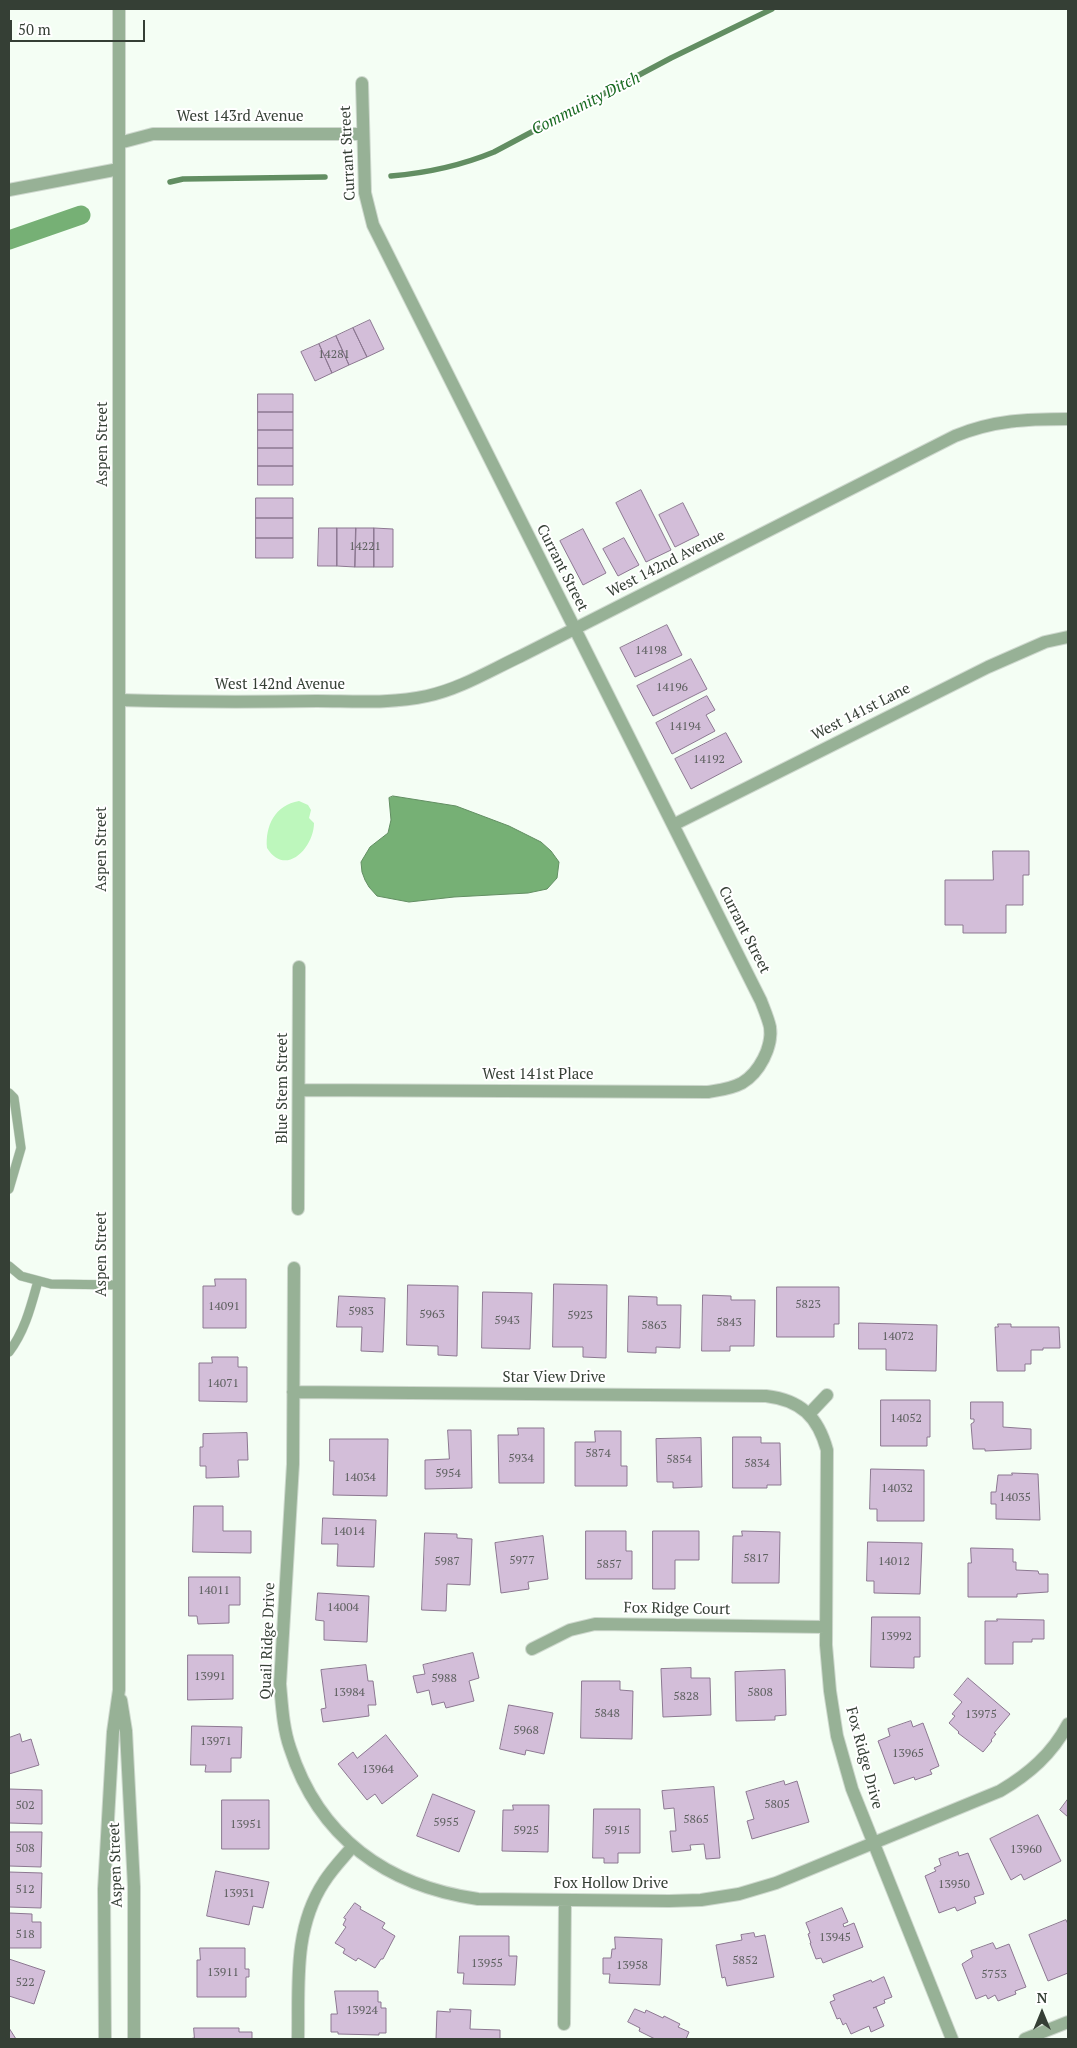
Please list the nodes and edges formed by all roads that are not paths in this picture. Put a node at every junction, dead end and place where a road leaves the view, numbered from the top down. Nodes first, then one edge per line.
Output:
1 (120, 9) edge
2 (362, 83) dead end
3 (363, 134) junction
4 (119, 142) junction
5 (119, 169) junction
6 (9, 190) edge
7 (1068, 419) edge
8 (574, 629) junction
9 (1068, 637) edge
10 (119, 700) junction
11 (673, 825) junction
12 (299, 967) dead end
13 (764, 1057) joint
14 (299, 1090) junction
15 (9, 1093) edge
16 (9, 1190) edge
17 (298, 1208) dead end
18 (9, 1266) edge
19 (294, 1268) dead end
20 (38, 1281) junction
21 (118, 1285) junction
22 (9, 1352) edge
23 (294, 1392) junction
24 (827, 1395) dead end
25 (809, 1414) junction
26 (826, 1627) junction
27 (532, 1649) dead end
28 (119, 1690) junction
29 (1068, 1724) edge
30 (872, 1844) junction
31 (353, 1846) junction
32 (565, 1900) junction
33 (1068, 2022) edge
34 (564, 2024) dead end
35 (104, 2039) edge
36 (134, 2039) edge
37 (298, 2039) edge
38 (952, 2039) edge
39 (1025, 2039) edge

1 - 4 street, Aspen Street
2 - 3 street, Currant Street
3 - 4 street, West 143rd Avenue
3 - 8 street, Currant Street
4 - 5 street, Aspen Street
5 - 6 street
5 - 10 street, Aspen Street
7 - 8 street, West 142nd Avenue
8 - 10 street, West 142nd Avenue
8 - 11 street, Currant Street
9 - 11 street, West 141st Lane
10 - 21 street, Aspen Street
11 - 13 street, Currant Street
12 - 14 street, Blue Stem Street
13 - 14 street, West 141st Place
14 - 17 street, Blue Stem Street
15 - 16 lane
18 - 20 lane
19 - 23 street, Quail Ridge Drive
20 - 21 lane
20 - 22 lane
21 - 28 street, Aspen Street
23 - 25 street, Star View Drive
23 - 31 street, Quail Ridge Drive
24 - 25 street
25 - 26 street, Fox Ridge Drive
26 - 27 street, Fox Ridge Court
26 - 30 street, Fox Ridge Drive
28 - 35 street, Aspen Street
28 - 36 street, Aspen Street
29 - 30 street, Fox Hollow Drive
30 - 32 street, Fox Hollow Drive
30 - 38 street, Fox Ridge Drive
31 - 32 street, Fox Hollow Drive
31 - 37 street
32 - 34 street
33 - 39 street

